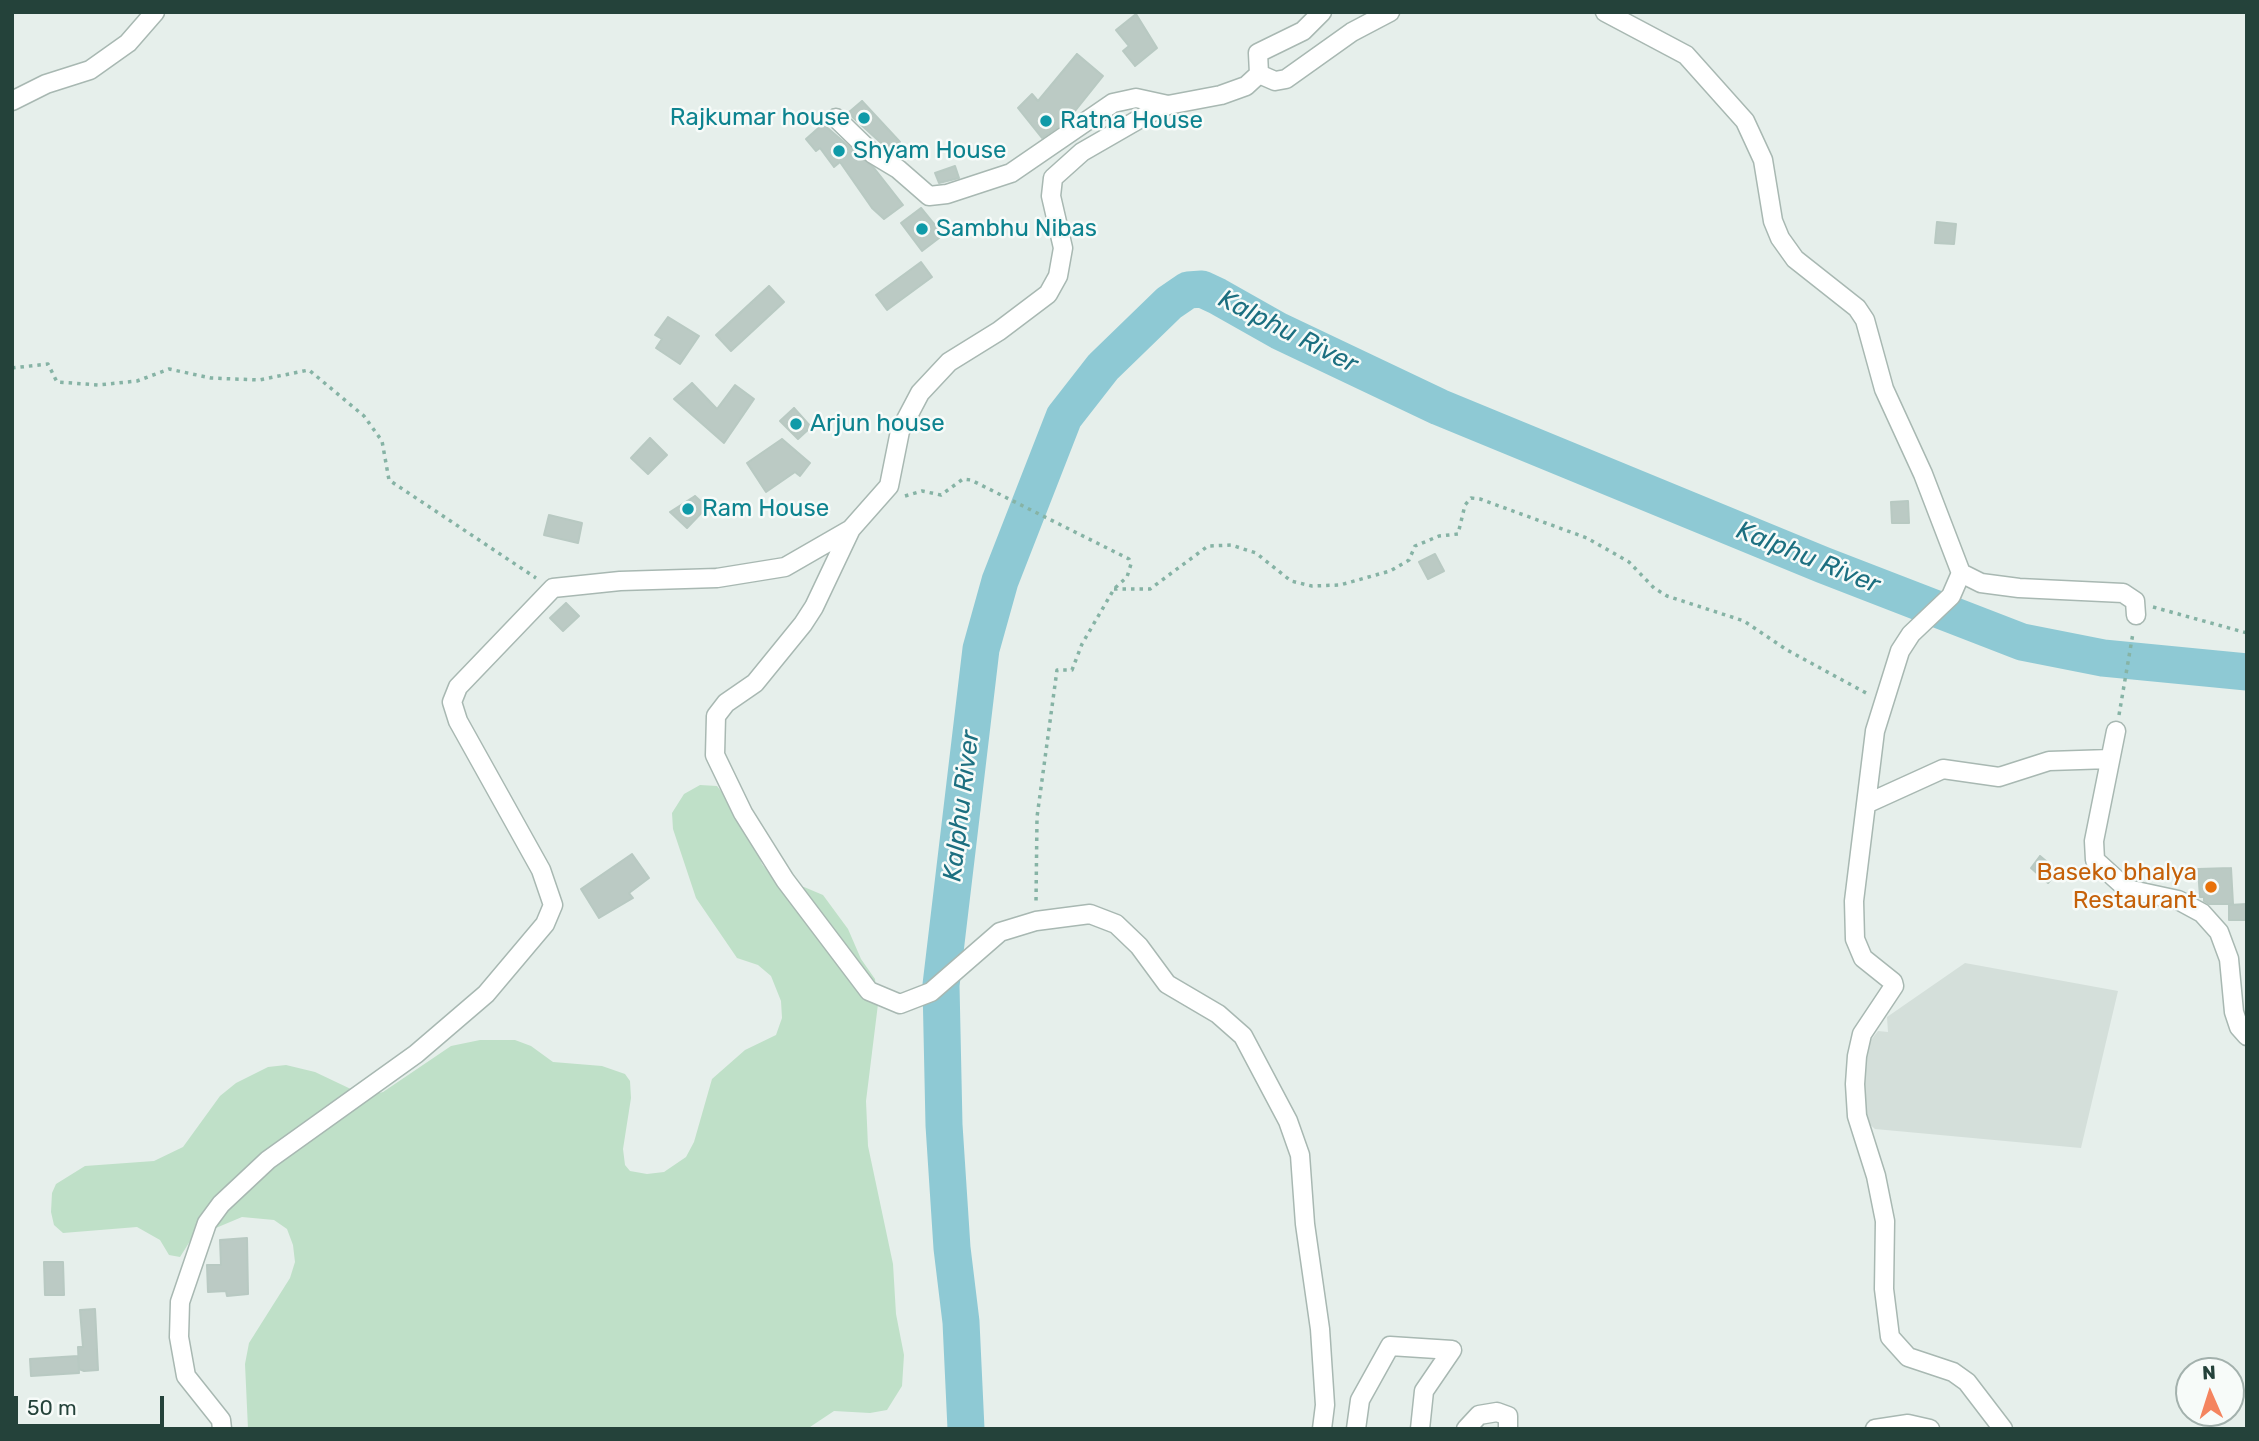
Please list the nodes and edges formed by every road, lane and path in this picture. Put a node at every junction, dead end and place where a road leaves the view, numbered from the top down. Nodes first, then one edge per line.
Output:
1 (155, 12) edge
2 (1322, 12) edge
3 (1390, 12) edge
4 (1605, 12) edge
5 (1259, 74) junction
6 (12, 101) edge
7 (1168, 105) junction
8 (836, 118) dead end
9 (12, 368) edge
10 (889, 486) junction
11 (851, 529) junction
12 (1961, 573) junction
13 (552, 588) junction
14 (1114, 589) junction
15 (2137, 615) junction
16 (2247, 633) edge
17 (1882, 701) junction
18 (2116, 731) joint
19 (2110, 759) junction
20 (1866, 804) junction
21 (1035, 922) junction
22 (2247, 1036) edge
23 (222, 1429) edge
24 (1322, 1429) edge
25 (1356, 1429) edge
26 (1420, 1429) edge
27 (1466, 1429) edge
28 (1508, 1429) edge
29 (1875, 1429) edge
30 (1930, 1429) edge
31 (2003, 1429) edge

1 - 6 street
2 - 5 street
3 - 5 street
4 - 12 street
5 - 7 street
7 - 8 street
7 - 10 street
9 - 13 path
10 - 11 street
10 - 14 path
11 - 13 street
11 - 21 street
12 - 15 street
12 - 17 street
13 - 23 street
14 - 17 path
14 - 21 path
15 - 16 path
15 - 18 path
17 - 20 street
18 - 19 street
19 - 20 street
19 - 22 street
20 - 31 street
21 - 24 street
25 - 26 street
27 - 28 street
29 - 30 street

